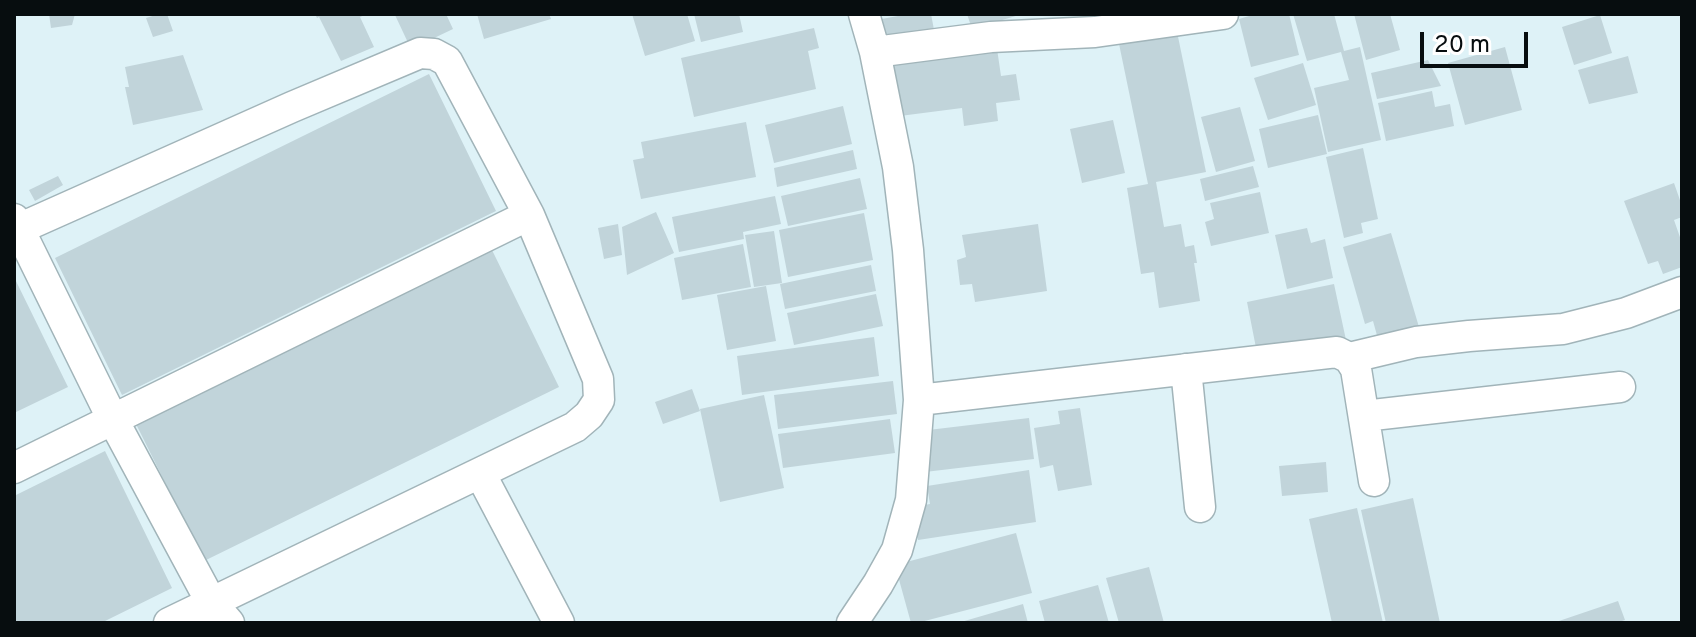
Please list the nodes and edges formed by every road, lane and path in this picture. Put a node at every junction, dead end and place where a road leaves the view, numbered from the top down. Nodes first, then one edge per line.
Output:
1 (864, 14) edge
2 (1223, 14) edge
3 (875, 52) junction
4 (529, 215) junction
5 (15, 226) edge
6 (1682, 292) edge
7 (1349, 358) junction
8 (1186, 369) junction
9 (1620, 387) dead end
10 (919, 400) junction
11 (1364, 416) junction
12 (112, 418) junction
13 (14, 468) edge
14 (480, 473) junction
15 (1374, 481) dead end
16 (1200, 507) dead end
17 (220, 613) edge
18 (169, 623) edge
19 (559, 623) edge
20 (852, 623) edge

1 - 3 street
2 - 3 street
3 - 10 street
4 - 5 street
4 - 12 street
4 - 14 street
5 - 12 street
6 - 7 street
7 - 8 street
7 - 11 street
8 - 10 street
8 - 16 street
9 - 11 street
10 - 20 street
11 - 15 street
12 - 13 street
12 - 17 street
14 - 17 street
14 - 19 street
17 - 18 street

